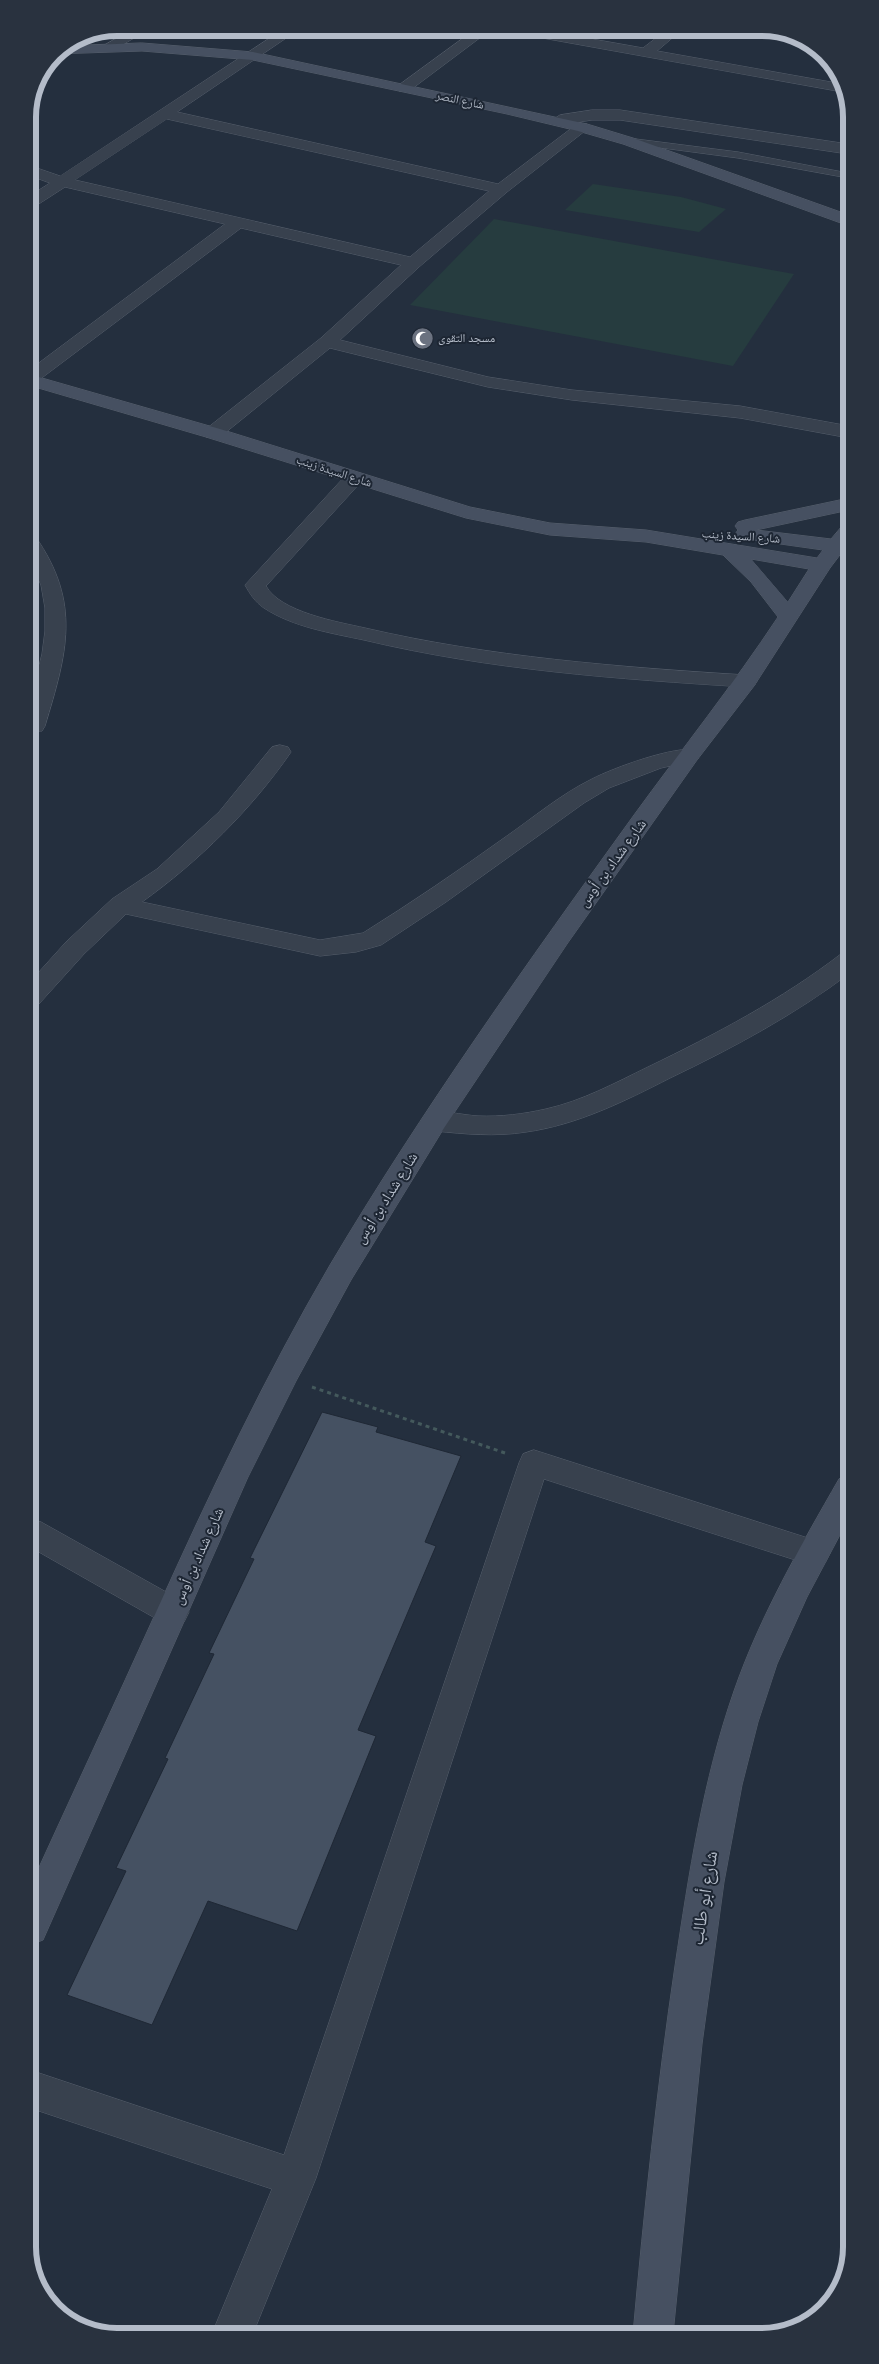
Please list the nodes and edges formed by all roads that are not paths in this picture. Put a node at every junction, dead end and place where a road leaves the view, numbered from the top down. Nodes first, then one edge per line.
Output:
1 (129, 36) edge
2 (282, 36) edge
3 (475, 36) edge
4 (557, 36) edge
5 (668, 36) edge
6 (107, 48) junction
7 (72, 50) edge
8 (648, 51) junction
9 (253, 56) junction
10 (836, 86) edge
11 (404, 88) junction
12 (164, 114) junction
13 (558, 121) junction
14 (582, 127) junction
15 (628, 141) junction
16 (843, 148) edge
17 (36, 173) edge
18 (843, 175) edge
19 (60, 181) junction
20 (501, 188) junction
21 (36, 198) edge
22 (843, 219) edge
23 (236, 224) junction
24 (413, 263) junction
25 (327, 342) junction
26 (36, 373) edge
27 (36, 381) edge
28 (843, 431) edge
29 (213, 433) junction
30 (354, 478) junction
31 (843, 505) edge
32 (713, 532) junction
33 (646, 536) junction
34 (836, 547) edge
35 (36, 550) edge
36 (730, 550) junction
37 (788, 616) junction
38 (746, 681) junction
39 (36, 719) edge
40 (280, 752) dead end
41 (690, 755) junction
42 (121, 906) junction
43 (843, 965) edge
44 (36, 991) edge
45 (435, 1121) junction
46 (843, 1501) edge
47 (36, 1534) edge
48 (814, 1553) junction
49 (172, 1612) junction
50 (36, 1915) edge
51 (36, 2091) edge
52 (296, 2178) junction
53 (234, 2328) edge
54 (654, 2328) edge

1 - 6 street
2 - 9 street
3 - 11 street
4 - 8 street
5 - 8 street
6 - 7 street, شارع النصر
6 - 9 street, شارع النصر
8 - 10 street
9 - 11 street, شارع النصر
9 - 12 street
11 - 13 street, شارع النصر
12 - 19 street
12 - 20 street
13 - 14 street, شارع النصر
13 - 16 street
14 - 15 street, شارع النصر
14 - 20 street
15 - 18 lane
15 - 22 street, شارع النصر
17 - 19 street
19 - 21 street
19 - 23 street
20 - 24 street
23 - 24 street
23 - 26 street
24 - 25 street
25 - 28 street
25 - 29 street
27 - 29 street, شارع السيدة زينب
29 - 30 street, شارع السيدة زينب
30 - 33 street, شارع السيدة زينب
30 - 38 street
31 - 32 street
32 - 33 street, شارع السيدة زينب
32 - 34 street, شارع السيدة زينب
33 - 36 street, شارع السيدة زينب
34 - 36 street, شارع السيدة زينب
34 - 37 street, شارع شداد بن أوس
35 - 39 street
36 - 37 street
37 - 38 street, شارع شداد بن أوس
38 - 41 street, شارع شداد بن أوس
40 - 42 street
41 - 42 street
41 - 45 street, شارع شداد بن أوس
42 - 44 street
43 - 45 street
45 - 49 street, شارع شداد بن أوس
46 - 48 street, شارع أبو طالب
47 - 49 street
48 - 52 street
48 - 54 street, شارع أبو طالب
49 - 50 street, شارع شداد بن أوس
51 - 52 street
52 - 53 street

